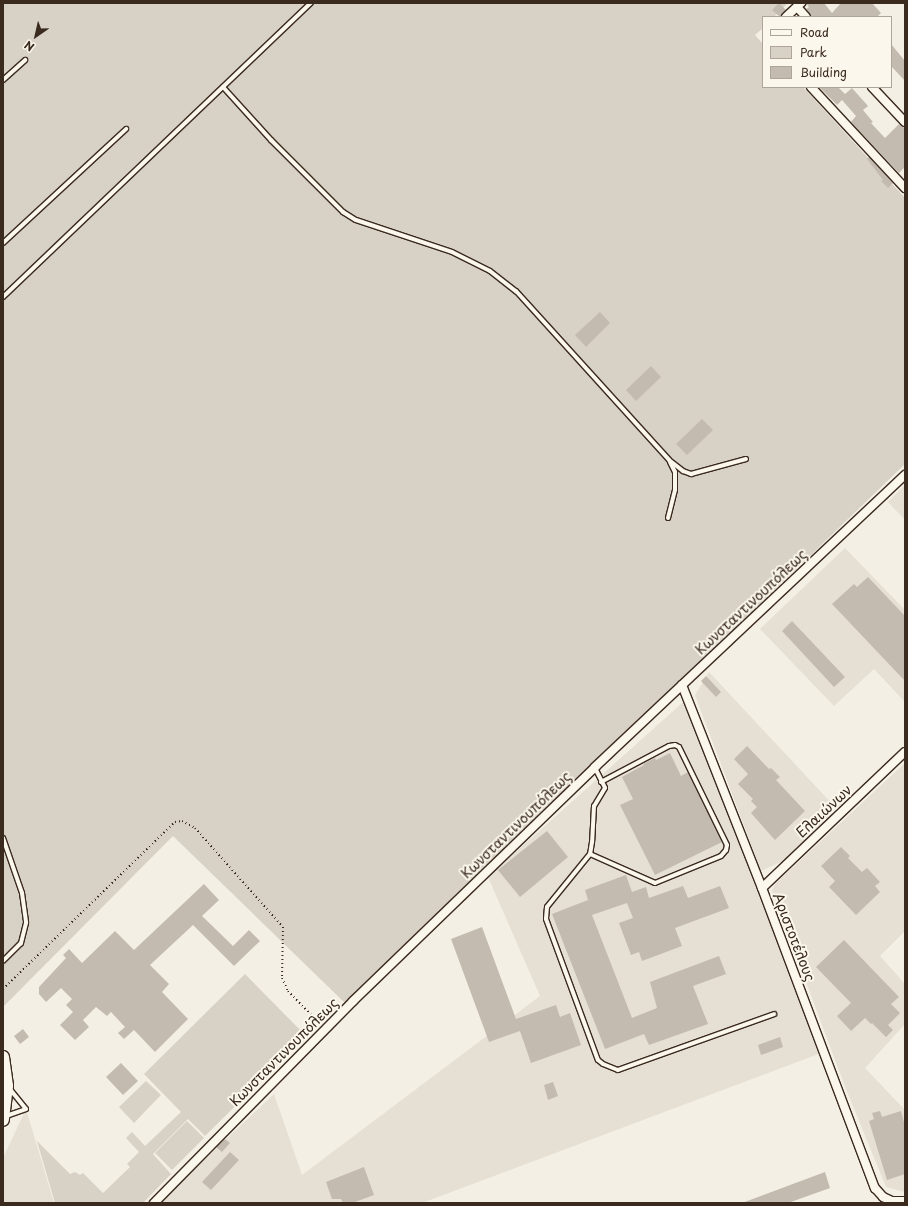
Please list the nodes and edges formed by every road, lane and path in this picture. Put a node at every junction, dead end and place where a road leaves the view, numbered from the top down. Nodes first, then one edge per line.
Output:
1 (311, 3) edge
2 (799, 5) edge
3 (787, 16) edge
4 (805, 16) edge
5 (25, 60) dead end
6 (3, 80) edge
7 (223, 87) junction
8 (812, 88) edge
9 (873, 88) edge
10 (905, 122) edge
11 (126, 129) dead end
12 (904, 186) edge
13 (3, 243) edge
14 (3, 297) edge
15 (746, 459) dead end
16 (669, 460) junction
17 (905, 475) edge
18 (668, 518) dead end
19 (682, 685) junction
20 (905, 752) edge
21 (595, 767) junction
22 (601, 782) junction
23 (3, 838) edge
24 (590, 854) junction
25 (762, 888) junction
26 (3, 961) edge
27 (3, 989) edge
28 (774, 1014) dead end
29 (325, 1030) junction
30 (3, 1057) edge
31 (7, 1086) junction
32 (3, 1119) edge
33 (905, 1201) edge
34 (154, 1203) edge

1 - 7 lane
2 - 3 street
2 - 4 street
5 - 6 lane
7 - 14 lane
7 - 16 lane
8 - 12 street
9 - 10 street
11 - 13 lane
15 - 16 lane
16 - 18 lane
17 - 19 street, Κωνσταντινουπόλεως
19 - 21 street, Κωνσταντινουπόλεως
19 - 25 street, Αριστοτέλους
20 - 25 street, Ελαιώνων
21 - 22 lane
21 - 29 street, Κωνσταντινουπόλεως
22 - 24 lane
22 - 24 lane
23 - 26 lane
24 - 28 lane
25 - 33 street, Αριστοτέλους
27 - 29 path
29 - 34 street, Κωνσταντινουπόλεως
30 - 31 street
31 - 32 street
31 - 32 lane

